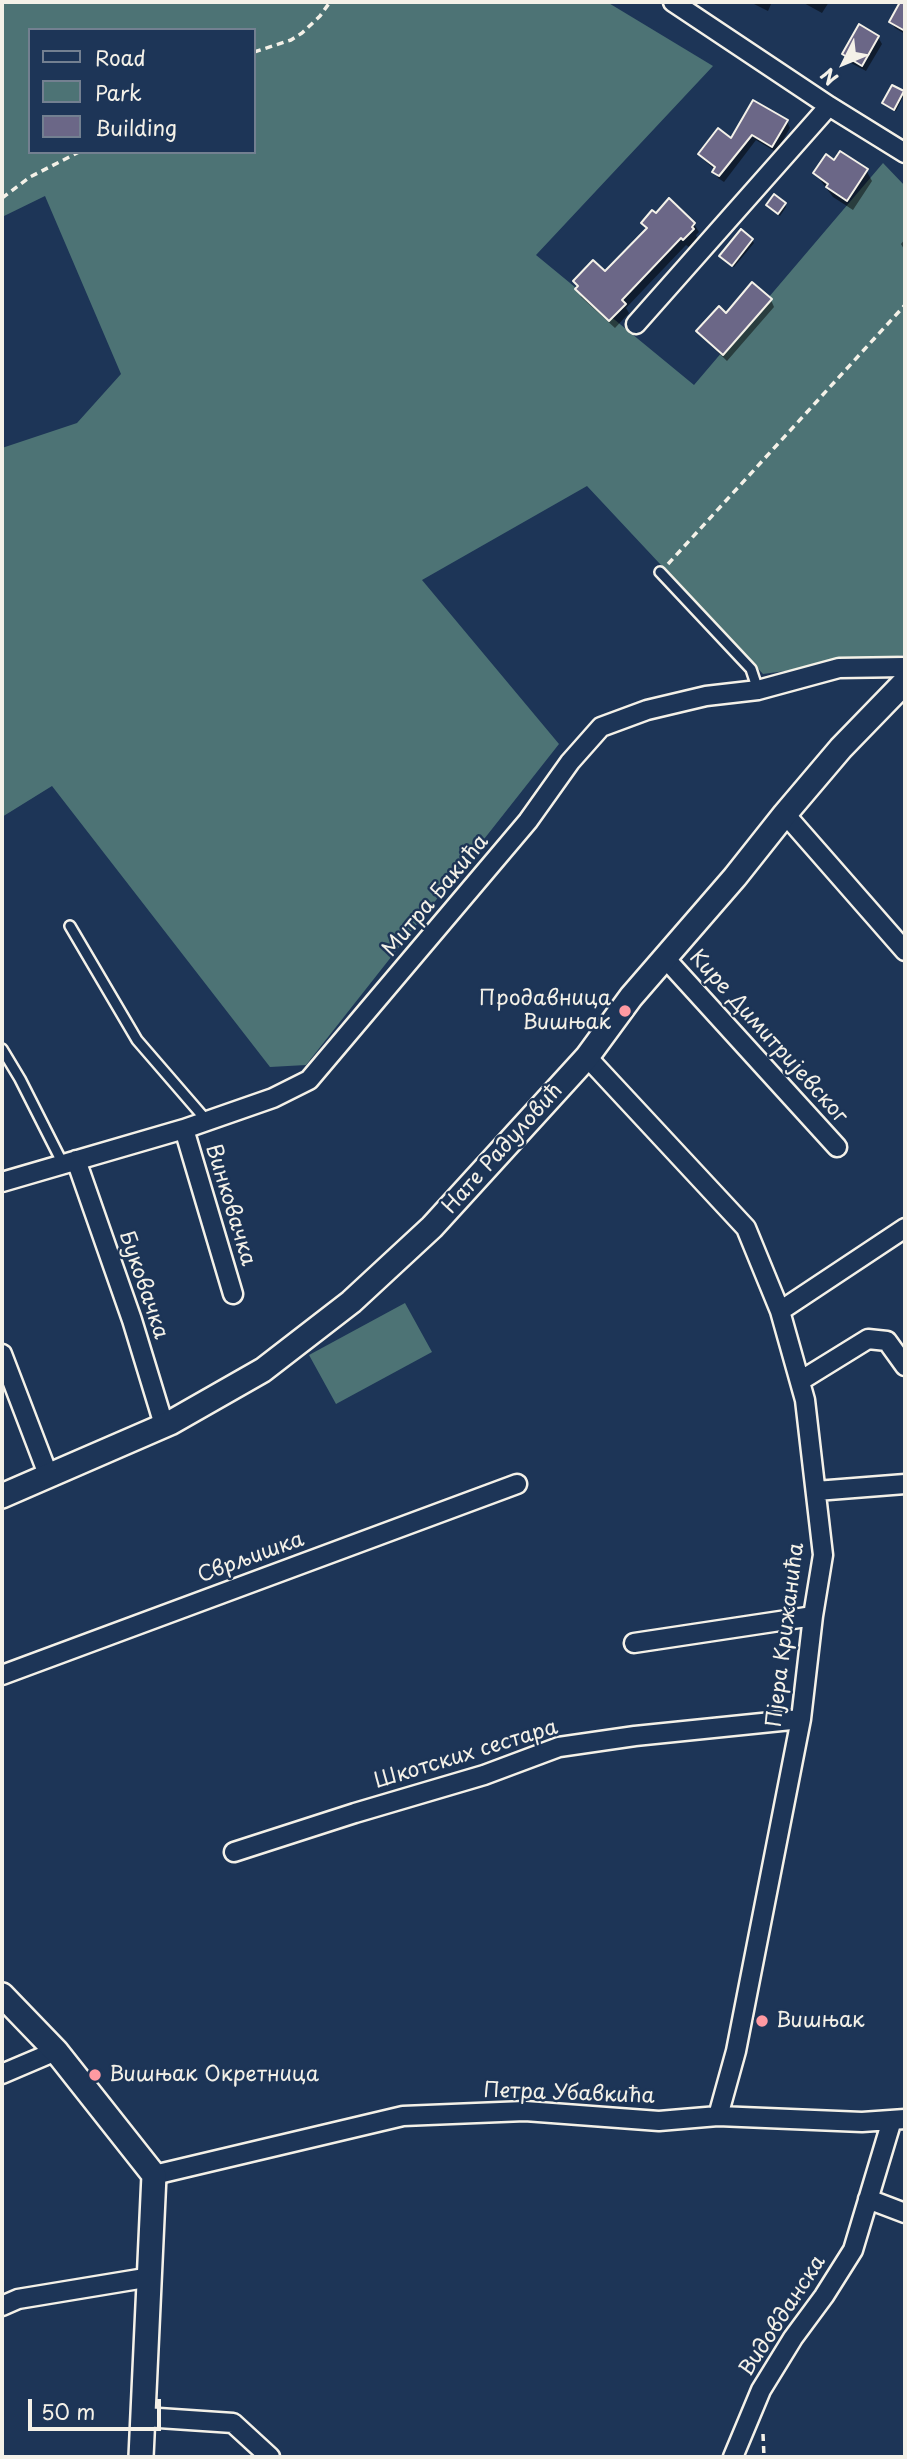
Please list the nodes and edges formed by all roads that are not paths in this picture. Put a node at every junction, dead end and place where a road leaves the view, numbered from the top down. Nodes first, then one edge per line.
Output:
1 (673, 2) edge
2 (829, 106) junction
3 (905, 153) edge
4 (636, 324) dead end
5 (660, 572) road end
6 (905, 679) edge
7 (758, 690) junction
8 (785, 814) junction
9 (70, 926) dead end
10 (905, 951) edge
11 (665, 958) junction
12 (2, 1049) edge
13 (587, 1057) junction
14 (207, 1121) junction
15 (184, 1129) junction
16 (837, 1147) dead end
17 (69, 1162) junction
18 (2, 1182) edge
19 (905, 1228) edge
20 (233, 1294) dead end
21 (780, 1311) junction
22 (2, 1354) edge
23 (905, 1366) edge
24 (800, 1381) junction
25 (164, 1425) junction
26 (50, 1477) junction
27 (517, 1484) dead end
28 (905, 1484) edge
29 (816, 1491) junction
30 (2, 1496) edge
31 (813, 1616) junction
32 (634, 1643) dead end
33 (2, 1675) edge
34 (801, 1719) junction
35 (234, 1852) dead end
36 (2, 1995) edge
37 (55, 2052) junction
38 (2, 2074) edge
39 (718, 2116) junction
40 (899, 2119) edge
41 (154, 2175) junction
42 (868, 2199) junction
43 (905, 2213) edge
44 (151, 2277) junction
45 (2, 2306) edge
46 (144, 2417) junction
47 (141, 2457) edge
48 (270, 2457) edge
49 (733, 2457) edge

1 - 2 street
2 - 3 street
2 - 4 street
5 - 7 lane
6 - 7 street, Митра Бакића
6 - 8 street, Нате Радуловић
7 - 14 street, Митра Бакића
8 - 10 street
8 - 11 street, Нате Радуловић
9 - 14 lane
11 - 13 street, Нате Радуловић
11 - 16 street, Кире Димитријевског
12 - 17 lane
13 - 21 street, Пјера Крижанића
13 - 25 street, Нате Радуловић
14 - 15 street, Митра Бакића
15 - 17 street, Митра Бакића
15 - 20 street, Винковачка
17 - 18 street, Митра Бакића
17 - 25 street, Буковачка
19 - 21 street
21 - 24 street, Пјера Крижанића
22 - 26 street
23 - 24 street
24 - 29 street, Пјера Крижанића
25 - 26 street, Нате Радуловић
26 - 30 street, Нате Радуловић
27 - 33 street, Сврљишка
28 - 29 street
29 - 31 street, Пјера Крижанића
31 - 32 street
31 - 34 street, Пјера Крижанића
34 - 35 street, Шкотских сестара
34 - 39 street, Пјера Крижанића
36 - 37 street
37 - 38 street
37 - 41 street
39 - 40 street, Петра Убавкића
39 - 41 street, Петра Убавкића
40 - 42 street, Видовданска
41 - 44 street
42 - 43 street
42 - 49 street, Видовданска
44 - 45 street
44 - 46 street
46 - 47 street
46 - 48 street

